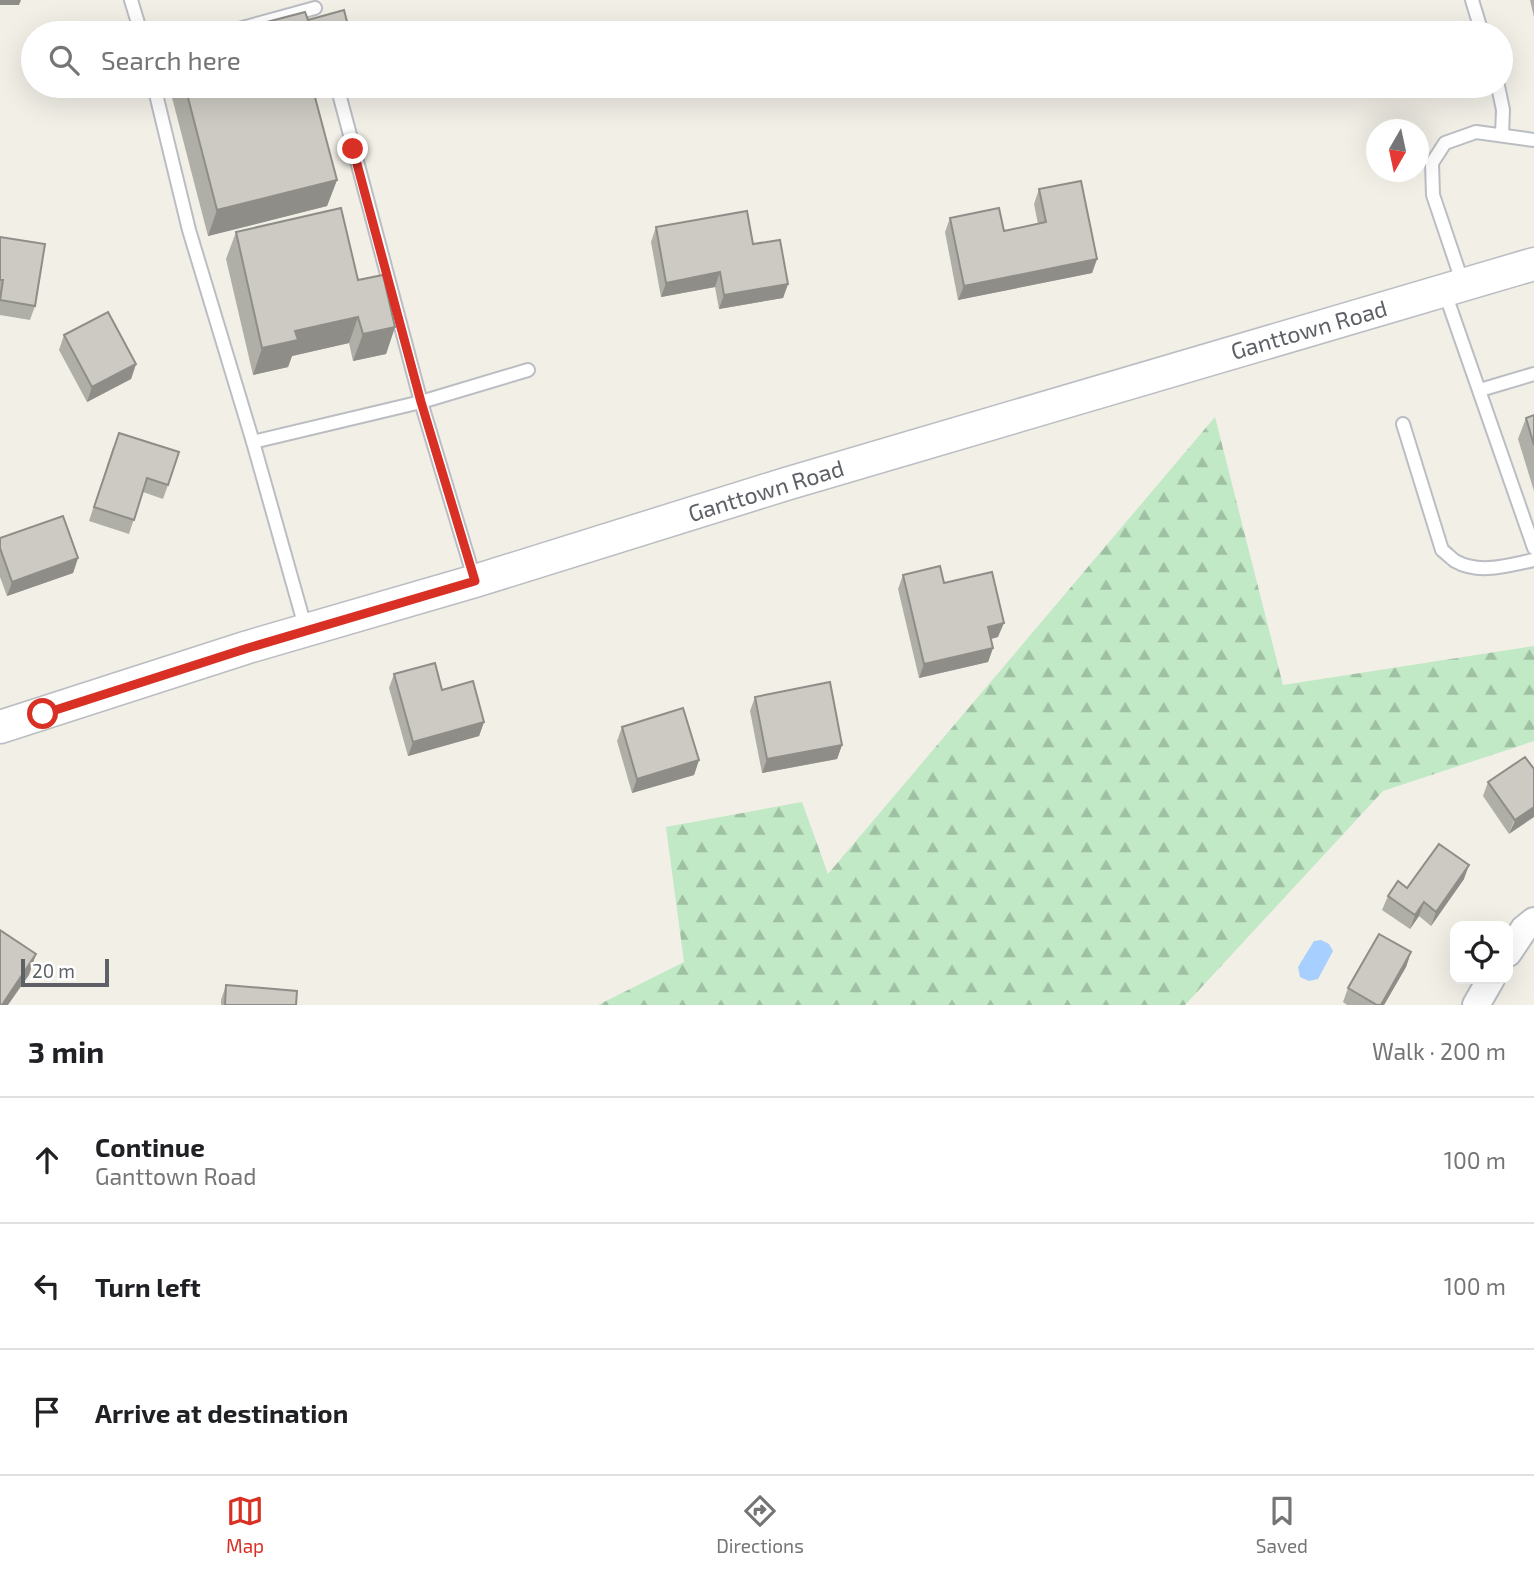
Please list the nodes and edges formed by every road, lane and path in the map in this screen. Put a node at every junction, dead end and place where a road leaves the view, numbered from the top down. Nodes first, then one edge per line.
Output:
1 (131, 0) edge
2 (1472, 0) edge
3 (315, 10) edge
4 (137, 21) edge
5 (271, 21) edge
6 (1478, 21) edge
7 (157, 98) edge
8 (340, 98) edge
9 (1500, 98) edge
10 (1502, 135) junction
11 (1534, 140) edge
12 (1534, 264) edge
13 (1454, 287) junction
14 (528, 370) dead end
15 (1534, 374) edge
16 (1480, 390) junction
17 (421, 402) junction
18 (1403, 424) dead end
19 (253, 442) junction
20 (1534, 548) edge
21 (1534, 560) edge
22 (475, 581) junction
23 (306, 630) junction
24 (0, 727) edge
25 (1534, 920) edge
26 (1513, 946) edge
27 (1488, 984) edge
28 (1476, 1005) edge

1 - 4 lane
2 - 6 lane
3 - 5 lane
7 - 19 lane
8 - 17 lane
9 - 10 lane
10 - 11 lane
10 - 13 lane
12 - 13 street, Ganttown Road
13 - 16 lane
13 - 22 street, Ganttown Road
14 - 17 lane
15 - 16 lane
16 - 20 lane
17 - 19 lane
17 - 22 lane
18 - 21 lane
19 - 23 lane
22 - 23 street, Ganttown Road
23 - 24 street, Ganttown Road
25 - 26 street
27 - 28 street

